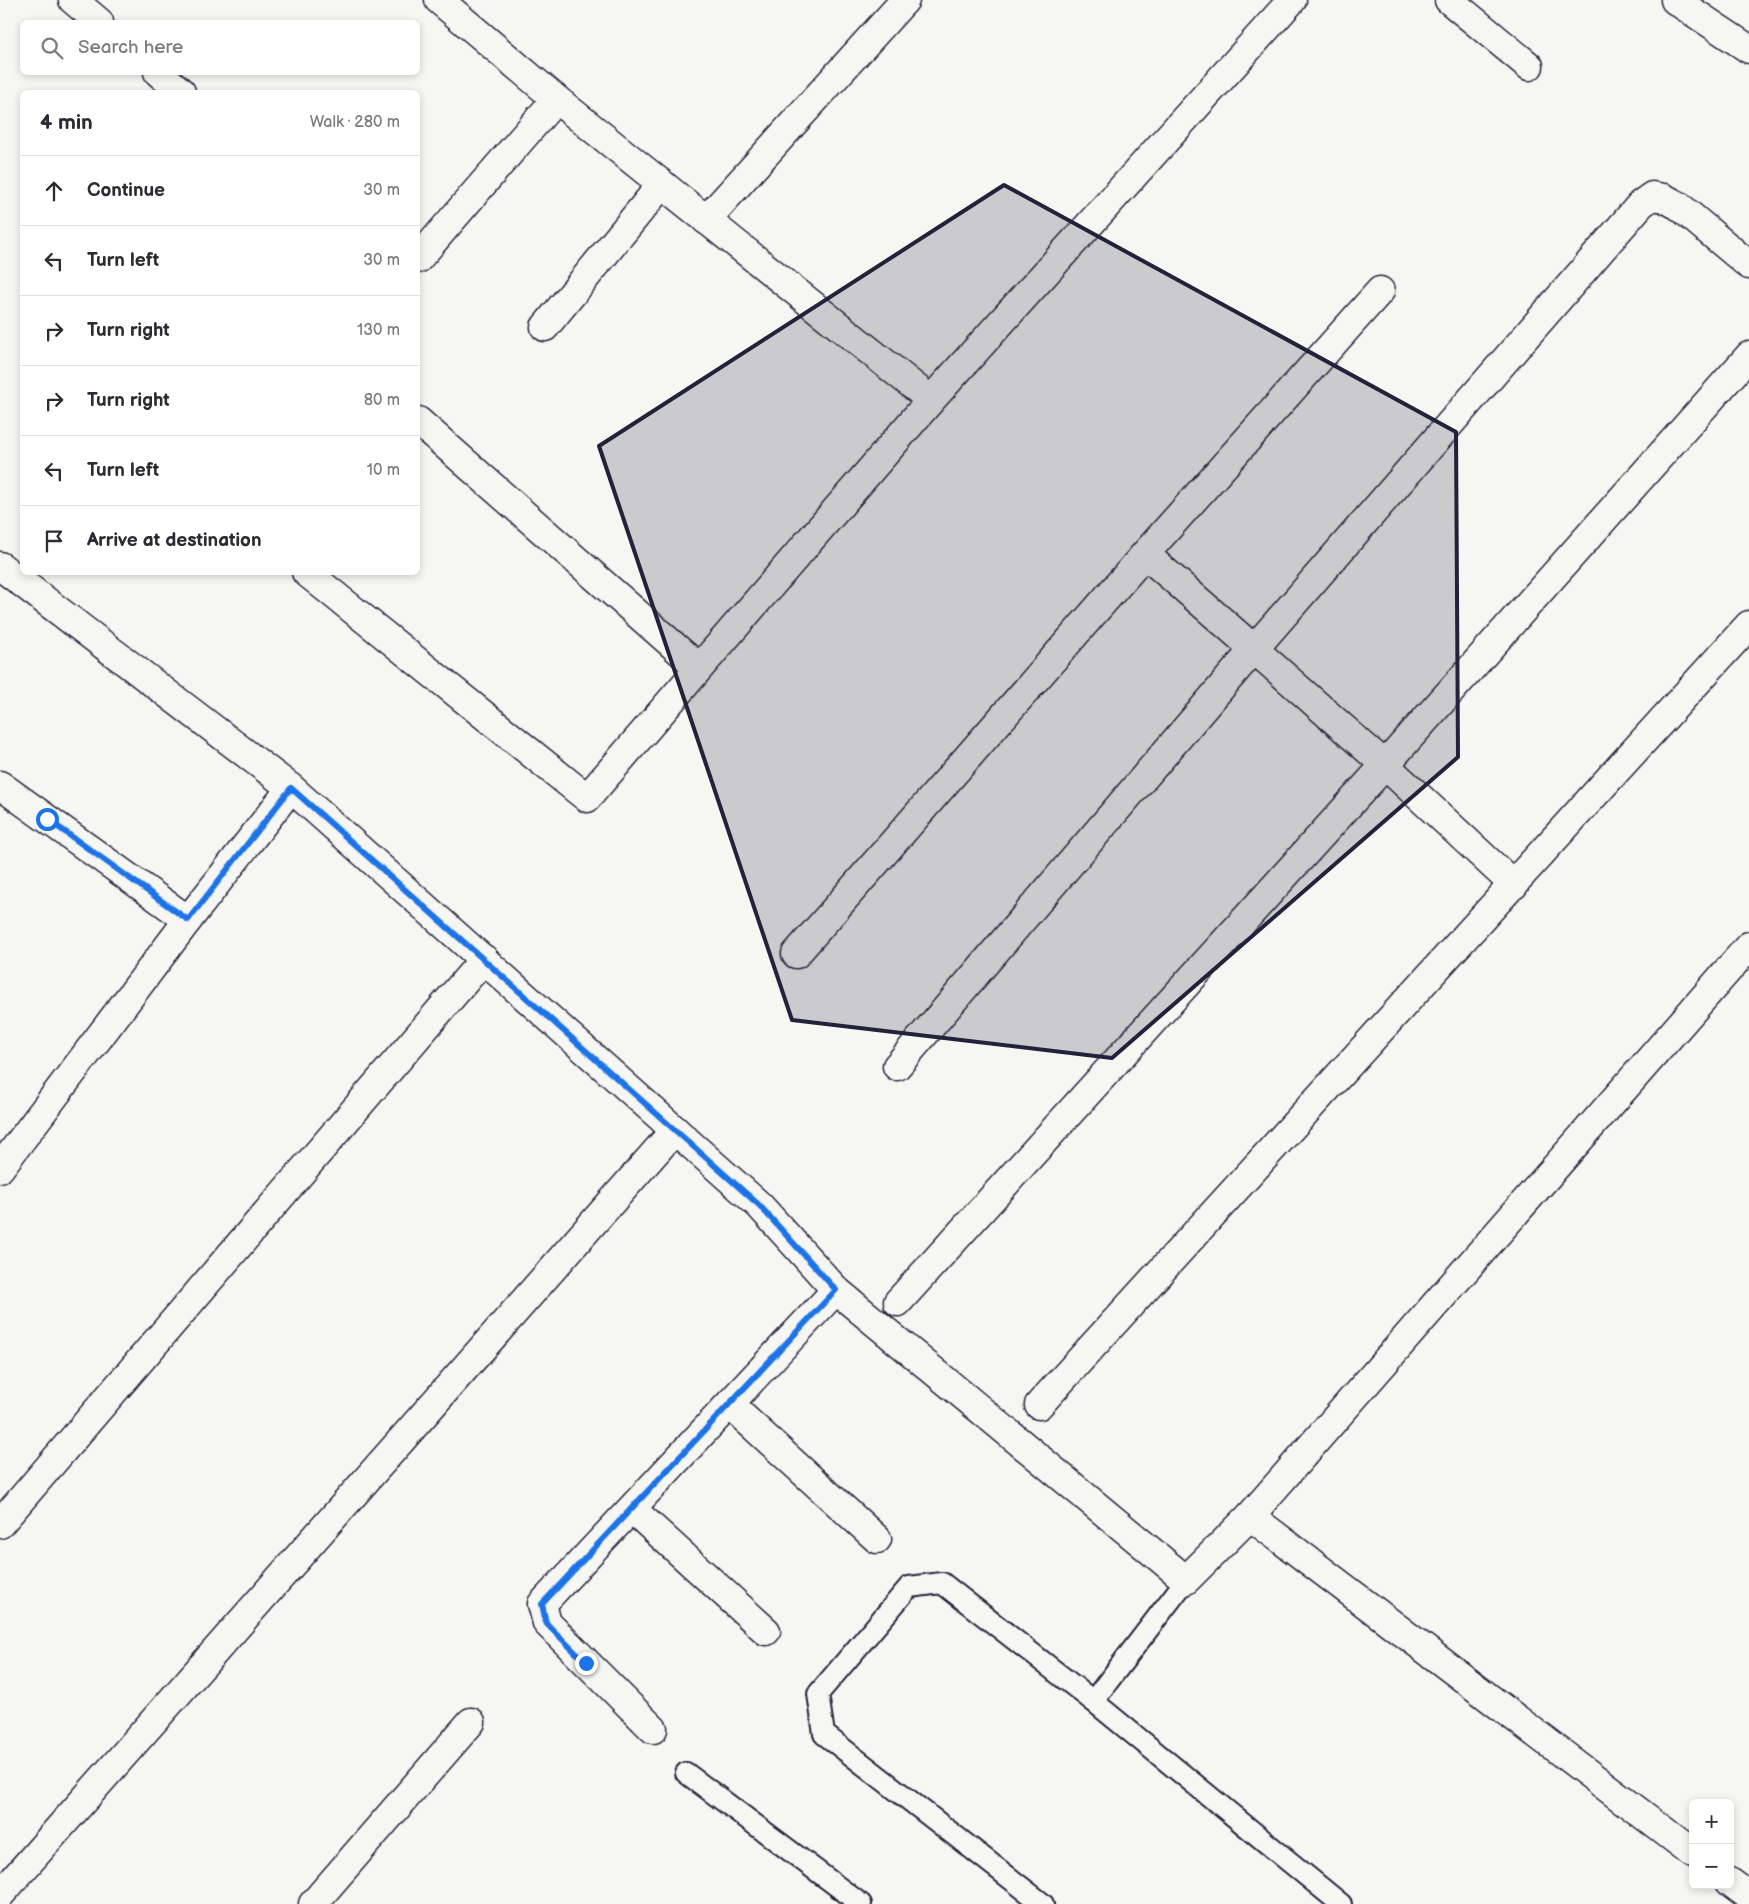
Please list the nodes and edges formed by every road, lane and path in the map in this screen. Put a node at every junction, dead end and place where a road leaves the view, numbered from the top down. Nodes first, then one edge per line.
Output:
1 (73, 0) edge
2 (438, 0) edge
3 (905, 0) edge
4 (1292, 0) edge
5 (1449, 0) edge
6 (1675, 0) edge
7 (97, 20) edge
8 (1749, 49) edge
9 (1529, 66) dead end
10 (161, 75) edge
11 (179, 90) edge
12 (556, 99) junction
13 (662, 184) junction
14 (706, 220) junction
15 (420, 257) edge
16 (1749, 264) edge
17 (1380, 291) dead end
18 (545, 327) dead end
19 (1749, 356) edge
20 (931, 400) junction
21 (420, 423) edge
22 (1145, 554) junction
23 (0, 566) edge
24 (310, 575) edge
25 (1749, 625) edge
26 (1254, 649) junction
27 (699, 668) junction
28 (1385, 765) junction
29 (0, 785) edge
30 (291, 788) junction
31 (1514, 885) junction
32 (188, 920) junction
33 (1749, 946) edge
34 (796, 954) dead end
35 (484, 959) junction
36 (897, 1066) dead end
37 (675, 1130) junction
38 (0, 1168) edge
39 (836, 1290) junction
40 (898, 1302) dead end
41 (730, 1404) junction
42 (1039, 1405) dead end
43 (632, 1509) junction
44 (1250, 1516) junction
45 (0, 1524) edge
46 (877, 1539) dead end
47 (1186, 1580) junction
48 (766, 1631) dead end
49 (1093, 1701) junction
50 (471, 1722) dead end
51 (652, 1730) dead end
52 (686, 1773) dead end
53 (1689, 1850) edge
54 (1734, 1885) edge
55 (0, 1895) edge
56 (1749, 1896) edge
57 (314, 1904) edge
58 (861, 1904) edge
59 (1043, 1904) edge
60 (1341, 1904) edge

1 - 7 street
2 - 12 street
3 - 14 street
4 - 20 street
5 - 9 street
6 - 8 street
10 - 11 street
12 - 13 street
12 - 15 street
13 - 14 street
13 - 18 street
14 - 20 street
16 - 26 street
17 - 22 street
19 - 28 street
20 - 27 street
21 - 27 street
22 - 26 street
22 - 34 street
23 - 30 street
24 - 27 street
25 - 31 street
26 - 28 street
26 - 36 street
28 - 31 street
28 - 40 street
29 - 32 street
30 - 32 street
30 - 35 street
31 - 42 street
32 - 38 street
33 - 44 street
35 - 37 street
35 - 45 street
37 - 39 street
37 - 55 street
39 - 41 street
39 - 47 street
41 - 43 street
41 - 46 street
43 - 48 street
43 - 51 street
44 - 47 street
44 - 53 street
47 - 49 lane
49 - 59 lane
49 - 60 lane
50 - 57 street
52 - 58 lane
54 - 56 street

